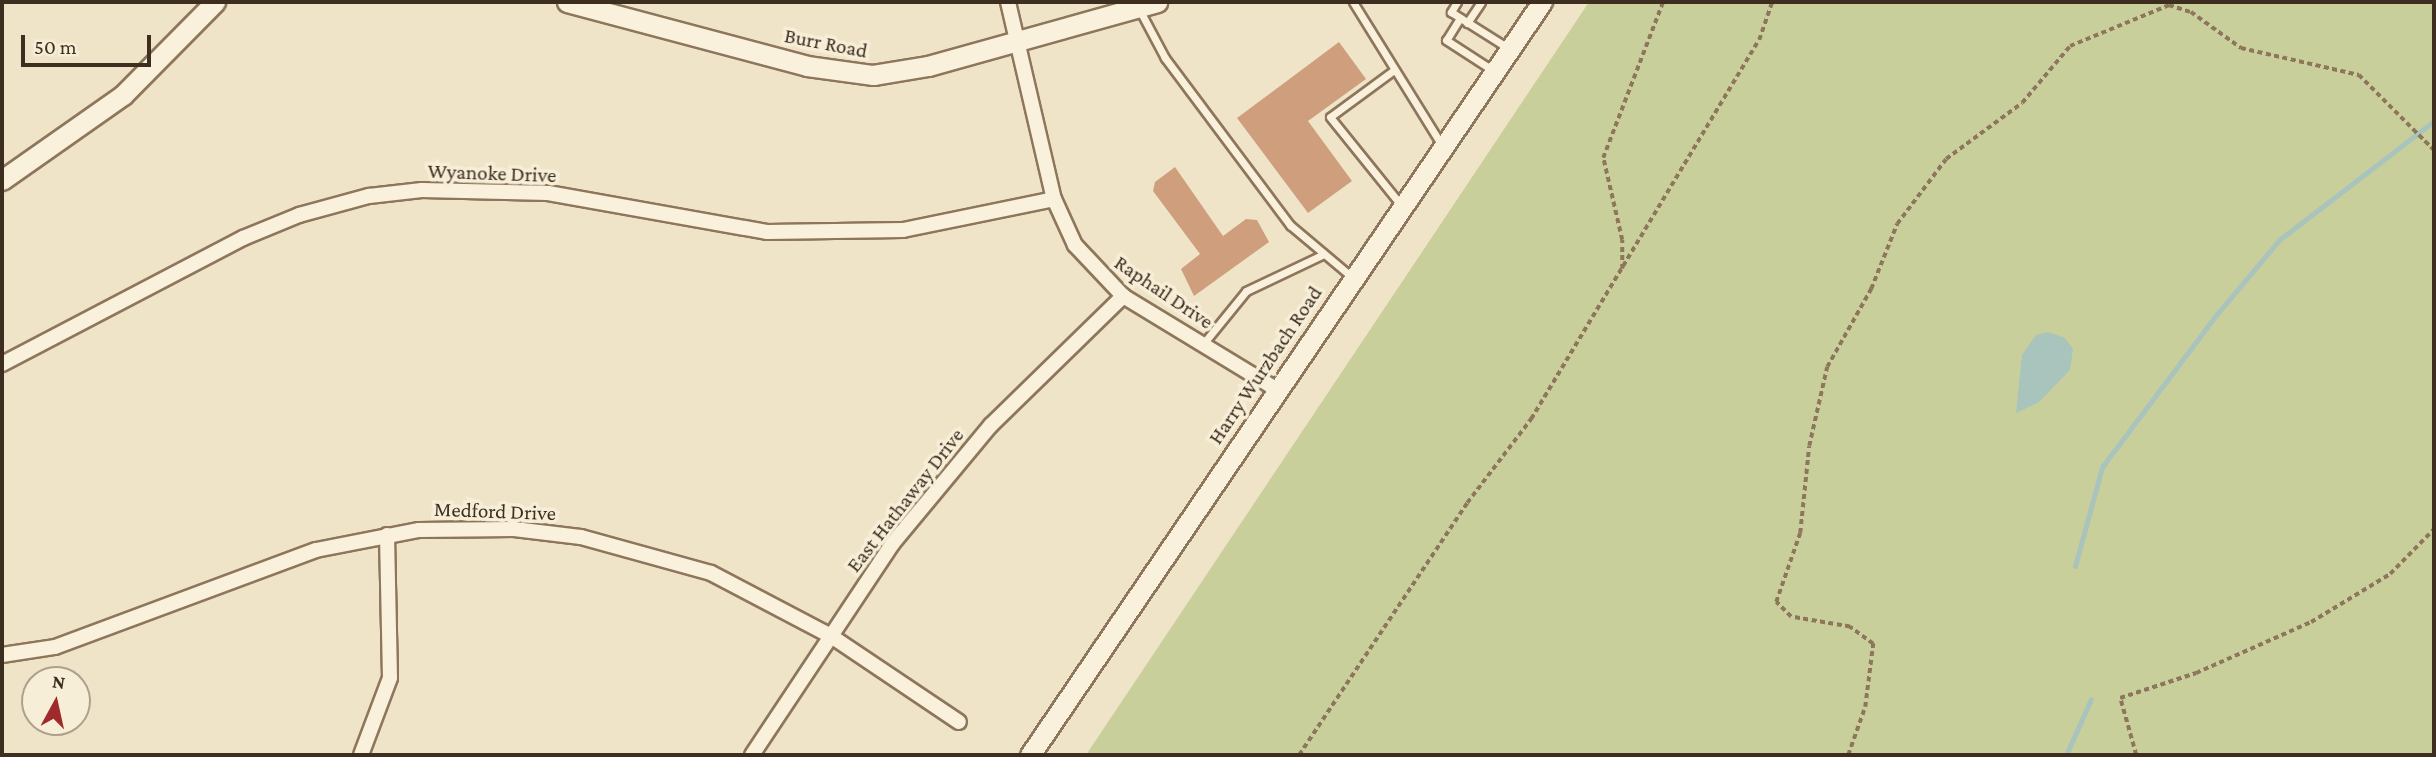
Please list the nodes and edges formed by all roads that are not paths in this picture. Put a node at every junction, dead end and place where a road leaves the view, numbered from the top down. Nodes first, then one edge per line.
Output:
1 (215, 2) edge
2 (567, 2) edge
3 (1008, 2) edge
4 (1353, 2) edge
5 (1457, 2) edge
6 (1481, 2) edge
7 (1542, 2) edge
8 (1147, 4) edge
9 (1464, 20) junction
10 (1014, 41) junction
11 (1510, 49) junction
12 (1394, 70) junction
13 (1494, 72) junction
14 (1443, 146) junction
15 (2, 180) edge
16 (1054, 199) junction
17 (1402, 206) junction
18 (1324, 254) junction
19 (1353, 277) junction
20 (1123, 296) junction
21 (1203, 344) junction
22 (2, 364) edge
23 (1276, 389) junction
24 (387, 535) junction
25 (831, 636) junction
26 (2, 655) edge
27 (959, 722) dead end
28 (362, 755) edge
29 (752, 755) edge
30 (1030, 755) edge

1 - 15 main road
2 - 10 main road, Burr Road
3 - 10 street, Raphail Drive
4 - 12 lane
5 - 9 lane
6 - 9 lane
7 - 11 main road, Harry Wurzbach Road
8 - 10 main road, Burr Road
8 - 18 lane
9 - 11 lane
9 - 13 lane
10 - 16 street, Raphail Drive
11 - 13 main road, Harry Wurzbach Road
12 - 14 lane
12 - 17 lane
13 - 14 main road, Harry Wurzbach Road
14 - 17 main road, Harry Wurzbach Road
16 - 20 street, Raphail Drive
16 - 22 street, Wyanoke Drive
17 - 19 main road, Harry Wurzbach Road
18 - 19 lane
18 - 21 lane
19 - 23 main road, Harry Wurzbach Road
20 - 21 street, Raphail Drive
20 - 25 street, East Hathaway Drive
21 - 23 street, Raphail Drive
23 - 30 main road, Harry Wurzbach Road
24 - 25 street, Medford Drive
24 - 26 street, Medford Drive
24 - 28 street
25 - 27 street, Medford Drive
25 - 29 street, East Hathaway Drive

